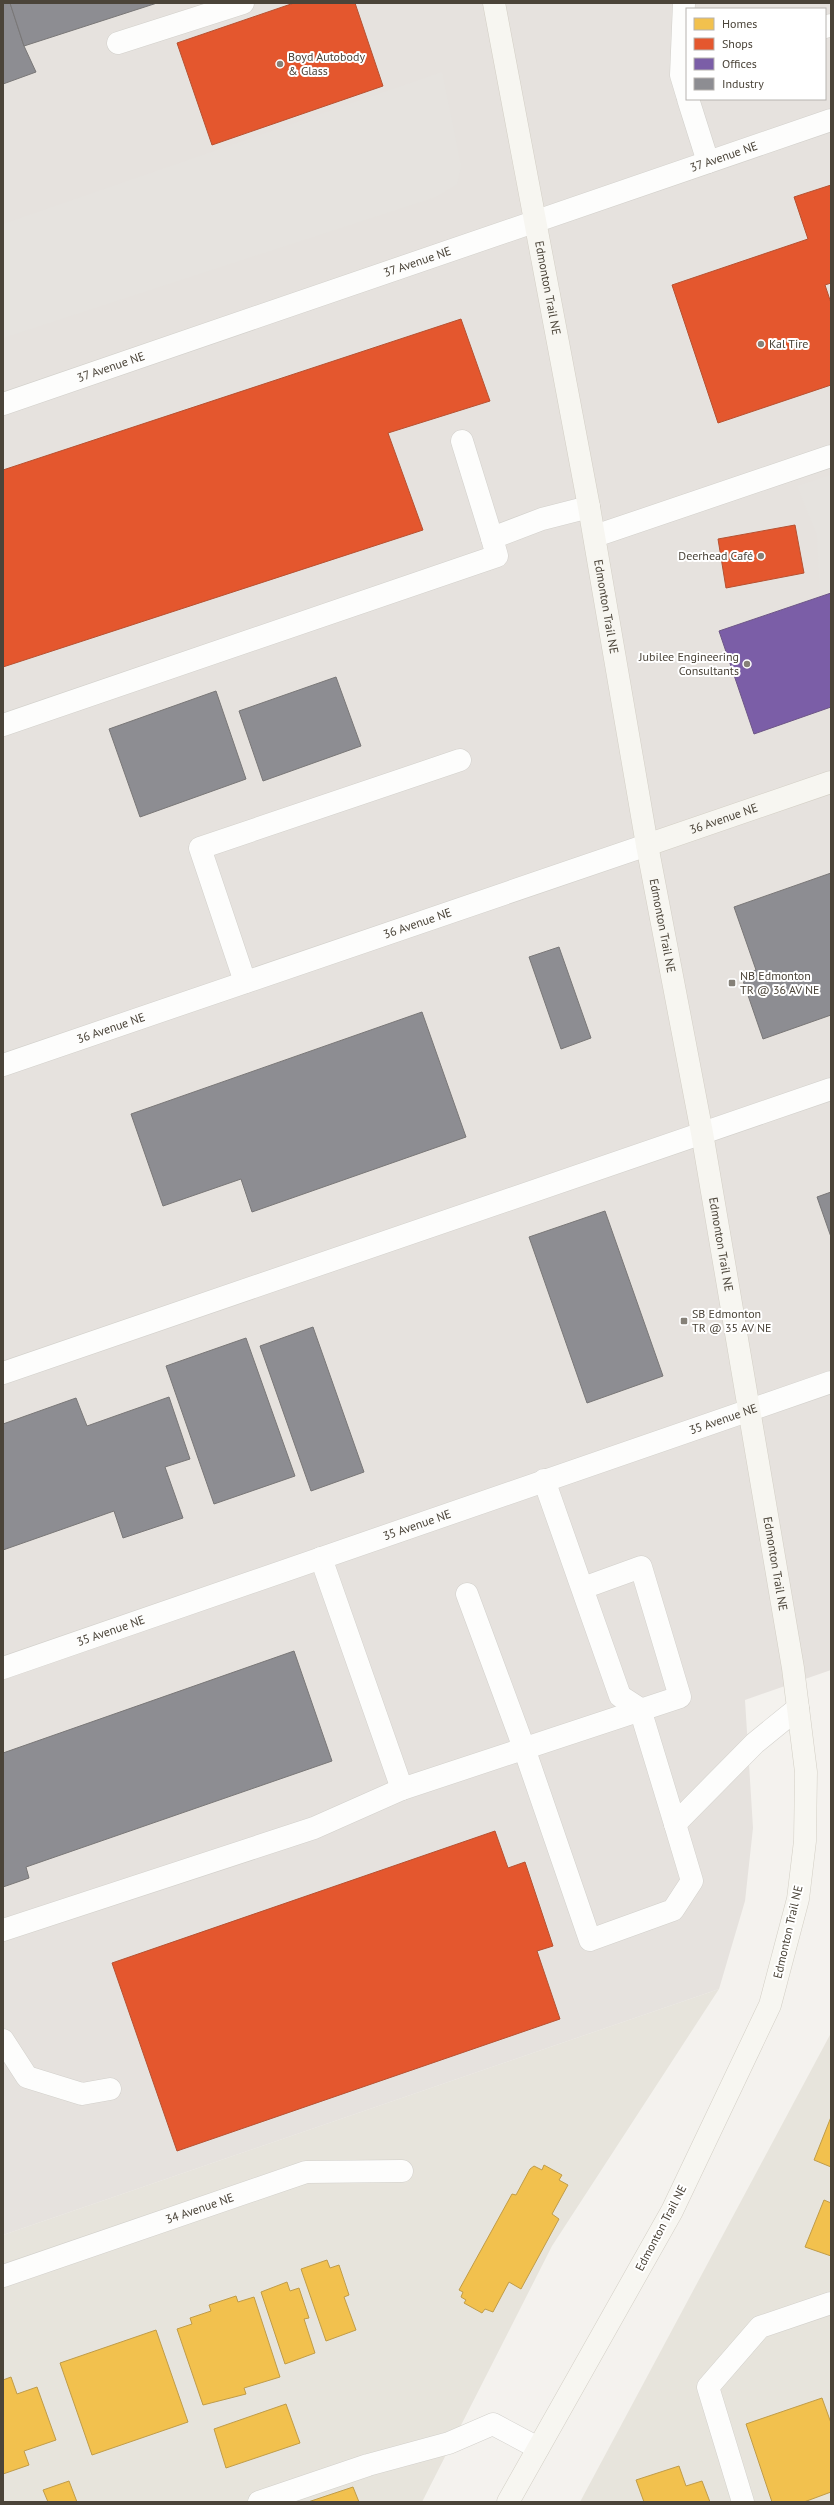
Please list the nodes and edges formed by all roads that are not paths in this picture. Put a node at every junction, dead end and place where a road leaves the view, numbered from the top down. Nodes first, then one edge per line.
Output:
1 (243, 3) edge
2 (494, 3) edge
3 (684, 3) edge
4 (118, 43) dead end
5 (685, 81) edge
6 (688, 100) edge
7 (831, 120) edge
8 (708, 162) junction
9 (536, 222) junction
10 (3, 404) edge
11 (462, 441) dead end
12 (831, 456) edge
13 (590, 506) junction
14 (595, 536) junction
15 (492, 538) junction
16 (3, 725) edge
17 (460, 760) dead end
18 (831, 782) edge
19 (647, 845) junction
20 (246, 982) junction
21 (3, 1065) edge
22 (831, 1089) edge
23 (702, 1133) junction
24 (3, 1373) edge
25 (831, 1382) edge
26 (749, 1410) junction
27 (544, 1480) junction
28 (321, 1558) junction
29 (583, 1588) junction
30 (467, 1594) dead end
31 (3, 1668) edge
32 (798, 1708) junction
33 (640, 1709) junction
34 (524, 1748) junction
35 (402, 1789) junction
36 (675, 1824) junction
37 (3, 1930) edge
38 (3, 2040) edge
39 (110, 2089) dead end
40 (402, 2171) dead end
41 (3, 2276) edge
42 (831, 2303) edge
43 (538, 2448) junction
44 (259, 2502) edge
45 (508, 2502) edge
46 (743, 2502) edge

1 - 4 street
2 - 9 main road, Edmonton Trail NE
3 - 5 street
6 - 8 street
7 - 8 street, 37 Avenue NE
8 - 9 street, 37 Avenue NE
9 - 10 street, 37 Avenue NE
9 - 13 main road, Edmonton Trail NE
11 - 15 street
12 - 14 street
13 - 14 main road, Edmonton Trail NE
13 - 15 street
14 - 19 main road, Edmonton Trail NE
15 - 16 street
17 - 20 street
18 - 19 main road, 36 Avenue NE
19 - 20 street, 36 Avenue NE
19 - 23 main road, Edmonton Trail NE
20 - 21 street, 36 Avenue NE
22 - 23 street
23 - 24 street
23 - 26 main road, Edmonton Trail NE
25 - 26 street, 35 Avenue NE
26 - 27 street, 35 Avenue NE
26 - 32 main road, Edmonton Trail NE
27 - 28 street, 35 Avenue NE
27 - 29 street
28 - 31 street, 35 Avenue NE
28 - 35 street
29 - 33 street
29 - 33 street
30 - 34 street
32 - 36 street
32 - 43 main road, Edmonton Trail NE
33 - 34 street
33 - 36 street
34 - 35 street
34 - 36 street
35 - 37 street
38 - 39 street
40 - 41 street, 34 Avenue NE
42 - 46 street
43 - 44 street
43 - 45 main road, Edmonton Trail NE

